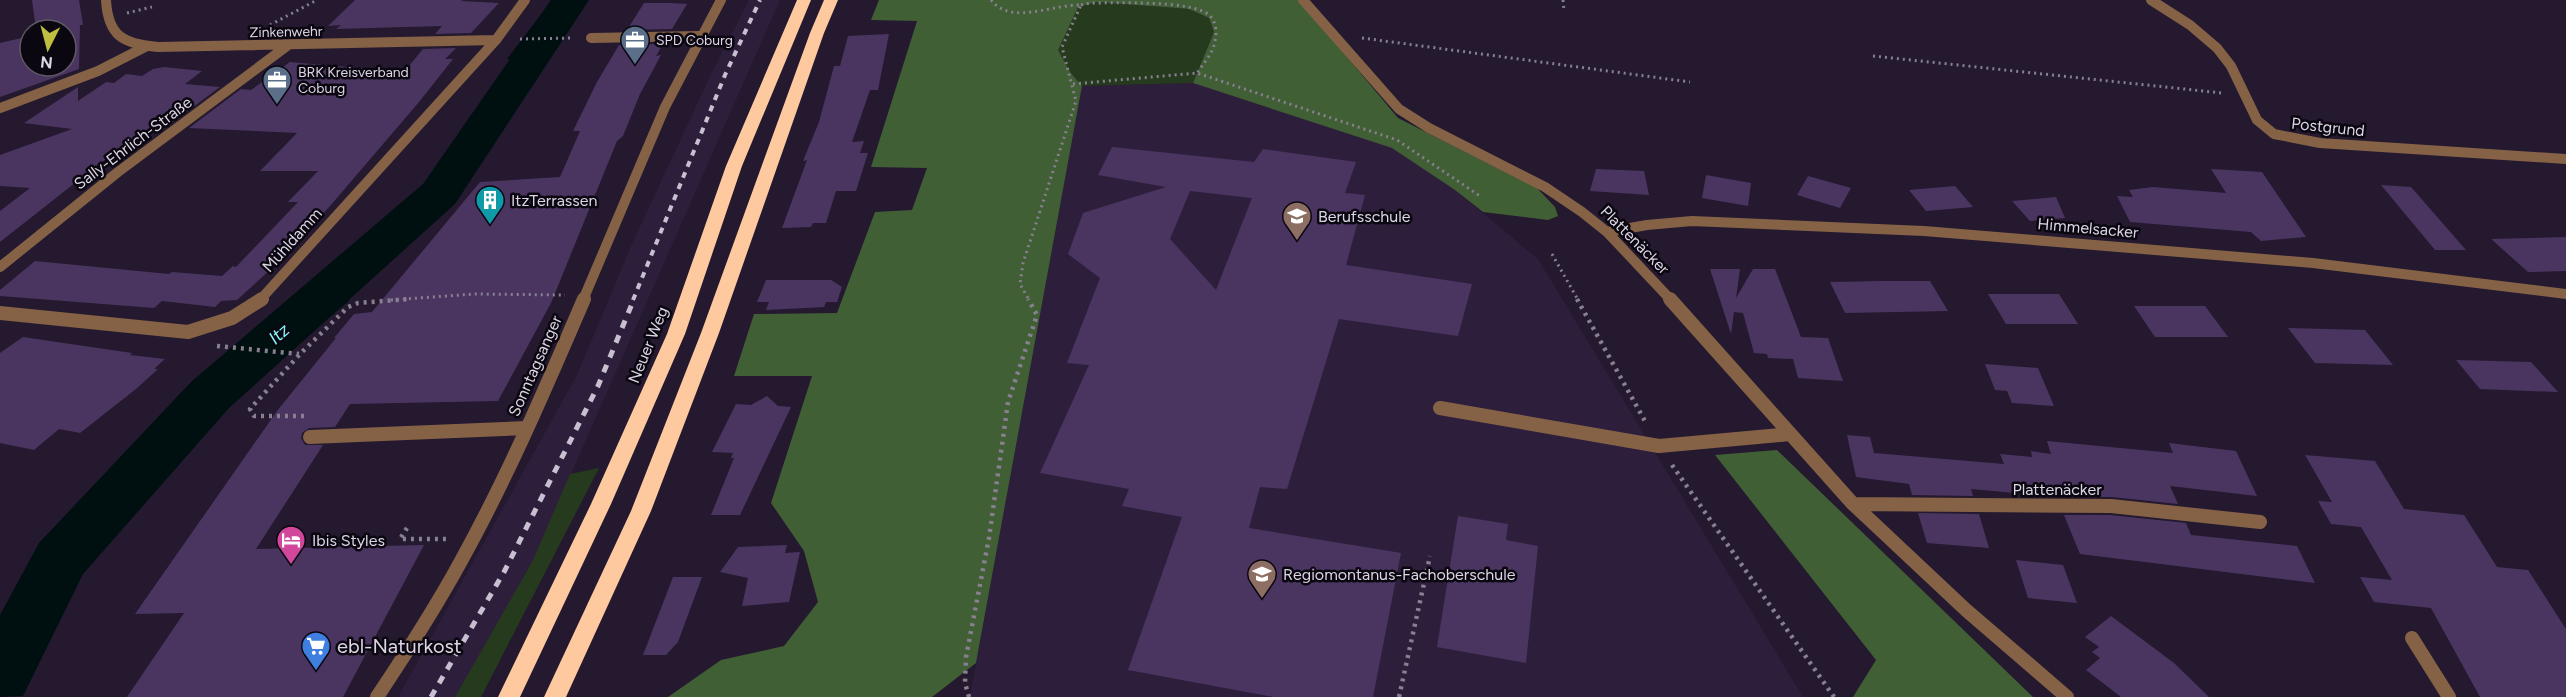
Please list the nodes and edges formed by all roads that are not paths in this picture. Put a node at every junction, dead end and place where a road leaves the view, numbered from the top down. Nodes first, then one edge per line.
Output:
1 (106, 0) edge
2 (525, 0) edge
3 (721, 0) edge
4 (804, 0) edge
5 (831, 0) edge
6 (1303, 0) edge
7 (2151, 0) edge
8 (699, 36) junction
9 (591, 38) dead end
10 (496, 40) junction
11 (147, 46) junction
12 (287, 46) junction
13 (0, 108) edge
14 (2566, 159) edge
15 (1607, 232) junction
16 (0, 267) edge
17 (2566, 294) edge
18 (0, 313) edge
19 (1440, 408) dead end
20 (526, 428) junction
21 (1790, 434) junction
22 (310, 437) dead end
23 (1853, 504) junction
24 (2260, 522) dead end
25 (2412, 638) dead end
26 (376, 697) edge
27 (509, 697) edge
28 (555, 697) edge
29 (2067, 697) edge
30 (2449, 697) edge

1 - 11 street, Zinkenwehr
2 - 10 street, Mühldamm
3 - 8 street, Sonntagsanger
4 - 27 highway, Neuer Weg
5 - 28 highway
6 - 15 street, Plattenäcker
7 - 14 street, Postgrund
8 - 9 street
8 - 20 street, Sonntagsanger
10 - 12 street, Zinkenwehr
10 - 18 street, Mühldamm
11 - 12 street, Zinkenwehr
11 - 13 street
12 - 16 street, Sally-Ehrlich-Straße
15 - 17 street, Himmelsacker
15 - 21 street, Plattenäcker
19 - 21 street
20 - 22 street
20 - 26 street, Sonntagsanger
21 - 23 street, Plattenäcker
23 - 24 street, Plattenäcker
23 - 29 street, Plattenäcker
25 - 30 street

